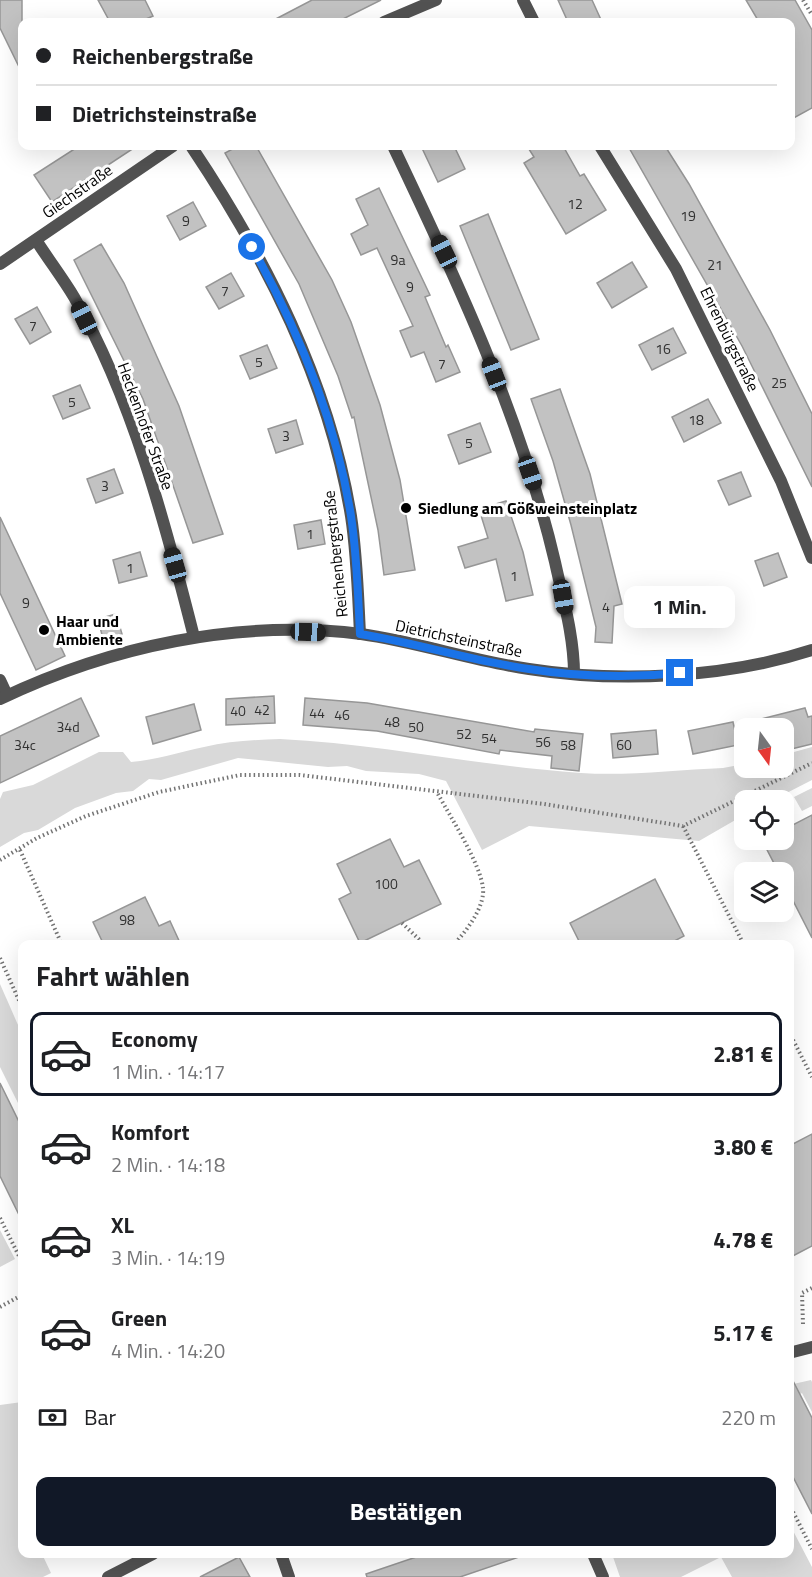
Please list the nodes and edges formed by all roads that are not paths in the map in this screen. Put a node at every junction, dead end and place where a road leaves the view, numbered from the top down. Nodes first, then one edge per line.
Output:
1 (436, 0) edge
2 (523, 0) edge
3 (393, 18) edge
4 (532, 18) edge
5 (167, 150) edge
6 (193, 150) edge
7 (395, 150) edge
8 (602, 150) edge
9 (36, 240) junction
10 (0, 264) edge
11 (812, 558) edge
12 (360, 634) junction
13 (194, 638) junction
14 (812, 650) edge
15 (574, 674) junction
16 (0, 680) edge
17 (3, 697) edge
18 (812, 1347) edge
19 (794, 1352) edge
20 (145, 1558) edge
21 (282, 1558) edge
22 (595, 1558) edge
23 (108, 1577) edge
24 (289, 1577) edge
25 (603, 1577) edge

1 - 3 street
2 - 4 street
5 - 9 street, Giechstraße
6 - 12 street, Reichenbergstraße
7 - 15 street
8 - 11 street, Ehrenbürgstraße
9 - 10 street, Giechstraße
9 - 13 street, Heckenhofer Straße
12 - 13 street, Dietrichsteinstraße
12 - 15 street, Dietrichsteinstraße
13 - 17 street, Dietrichsteinstraße
14 - 15 street, Dietrichsteinstraße
16 - 17 street
18 - 19 street
20 - 23 street
21 - 24 street
22 - 25 street

